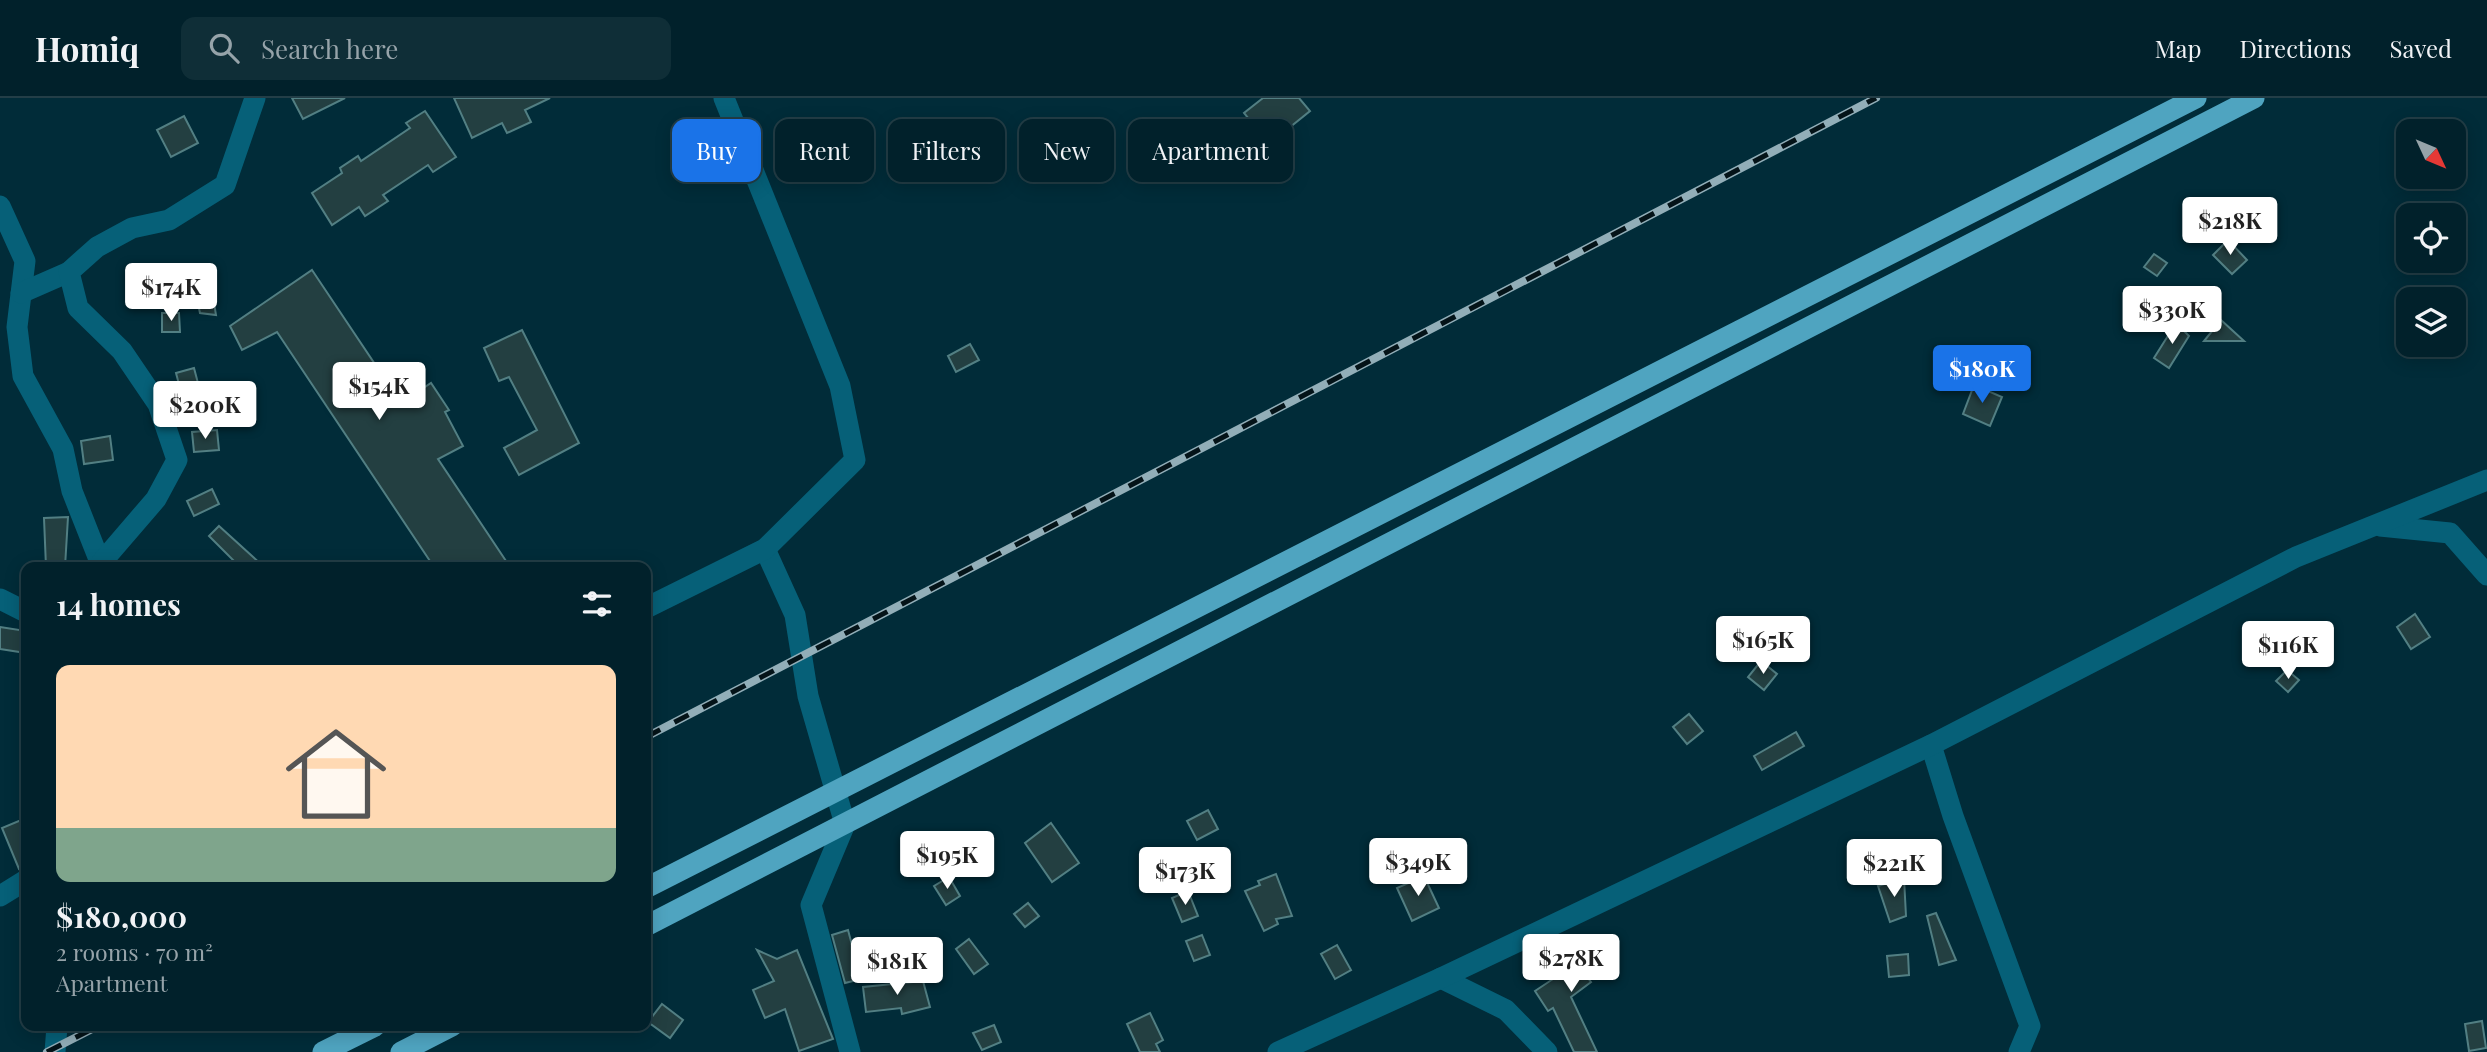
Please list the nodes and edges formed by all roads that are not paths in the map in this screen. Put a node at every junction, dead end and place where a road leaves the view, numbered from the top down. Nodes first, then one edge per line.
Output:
1 (255, 98) edge
2 (724, 98) edge
3 (2196, 98) edge
4 (2254, 98) edge
5 (0, 206) edge
6 (69, 272) junction
7 (21, 293) junction
8 (2487, 480) edge
9 (2374, 526) junction
10 (765, 549) junction
11 (100, 562) edge
12 (104, 562) edge
13 (2487, 575) edge
14 (0, 599) edge
15 (651, 606) edge
16 (21, 610) edge
17 (1931, 745) junction
18 (837, 790) junction
19 (845, 824) junction
20 (21, 883) edge
21 (651, 885) edge
22 (0, 896) edge
23 (651, 923) edge
24 (1441, 978) junction
25 (57, 1031) edge
26 (365, 1031) edge
27 (442, 1031) edge
28 (55, 1052) edge
29 (323, 1052) edge
30 (401, 1052) edge
31 (850, 1052) edge
32 (1278, 1052) edge
33 (1547, 1052) edge
34 (2019, 1052) edge

1 - 6 street
2 - 10 street
3 - 18 highway
4 - 19 highway
5 - 7 street
6 - 7 street
6 - 12 street
7 - 11 street
8 - 9 street
9 - 13 street
9 - 17 street
10 - 15 street
10 - 18 street
14 - 16 street
17 - 24 street
17 - 34 street
18 - 19 street
18 - 21 highway
19 - 23 highway
19 - 31 street
20 - 22 street
24 - 32 street
24 - 33 street
25 - 28 street
26 - 29 highway
27 - 30 highway

